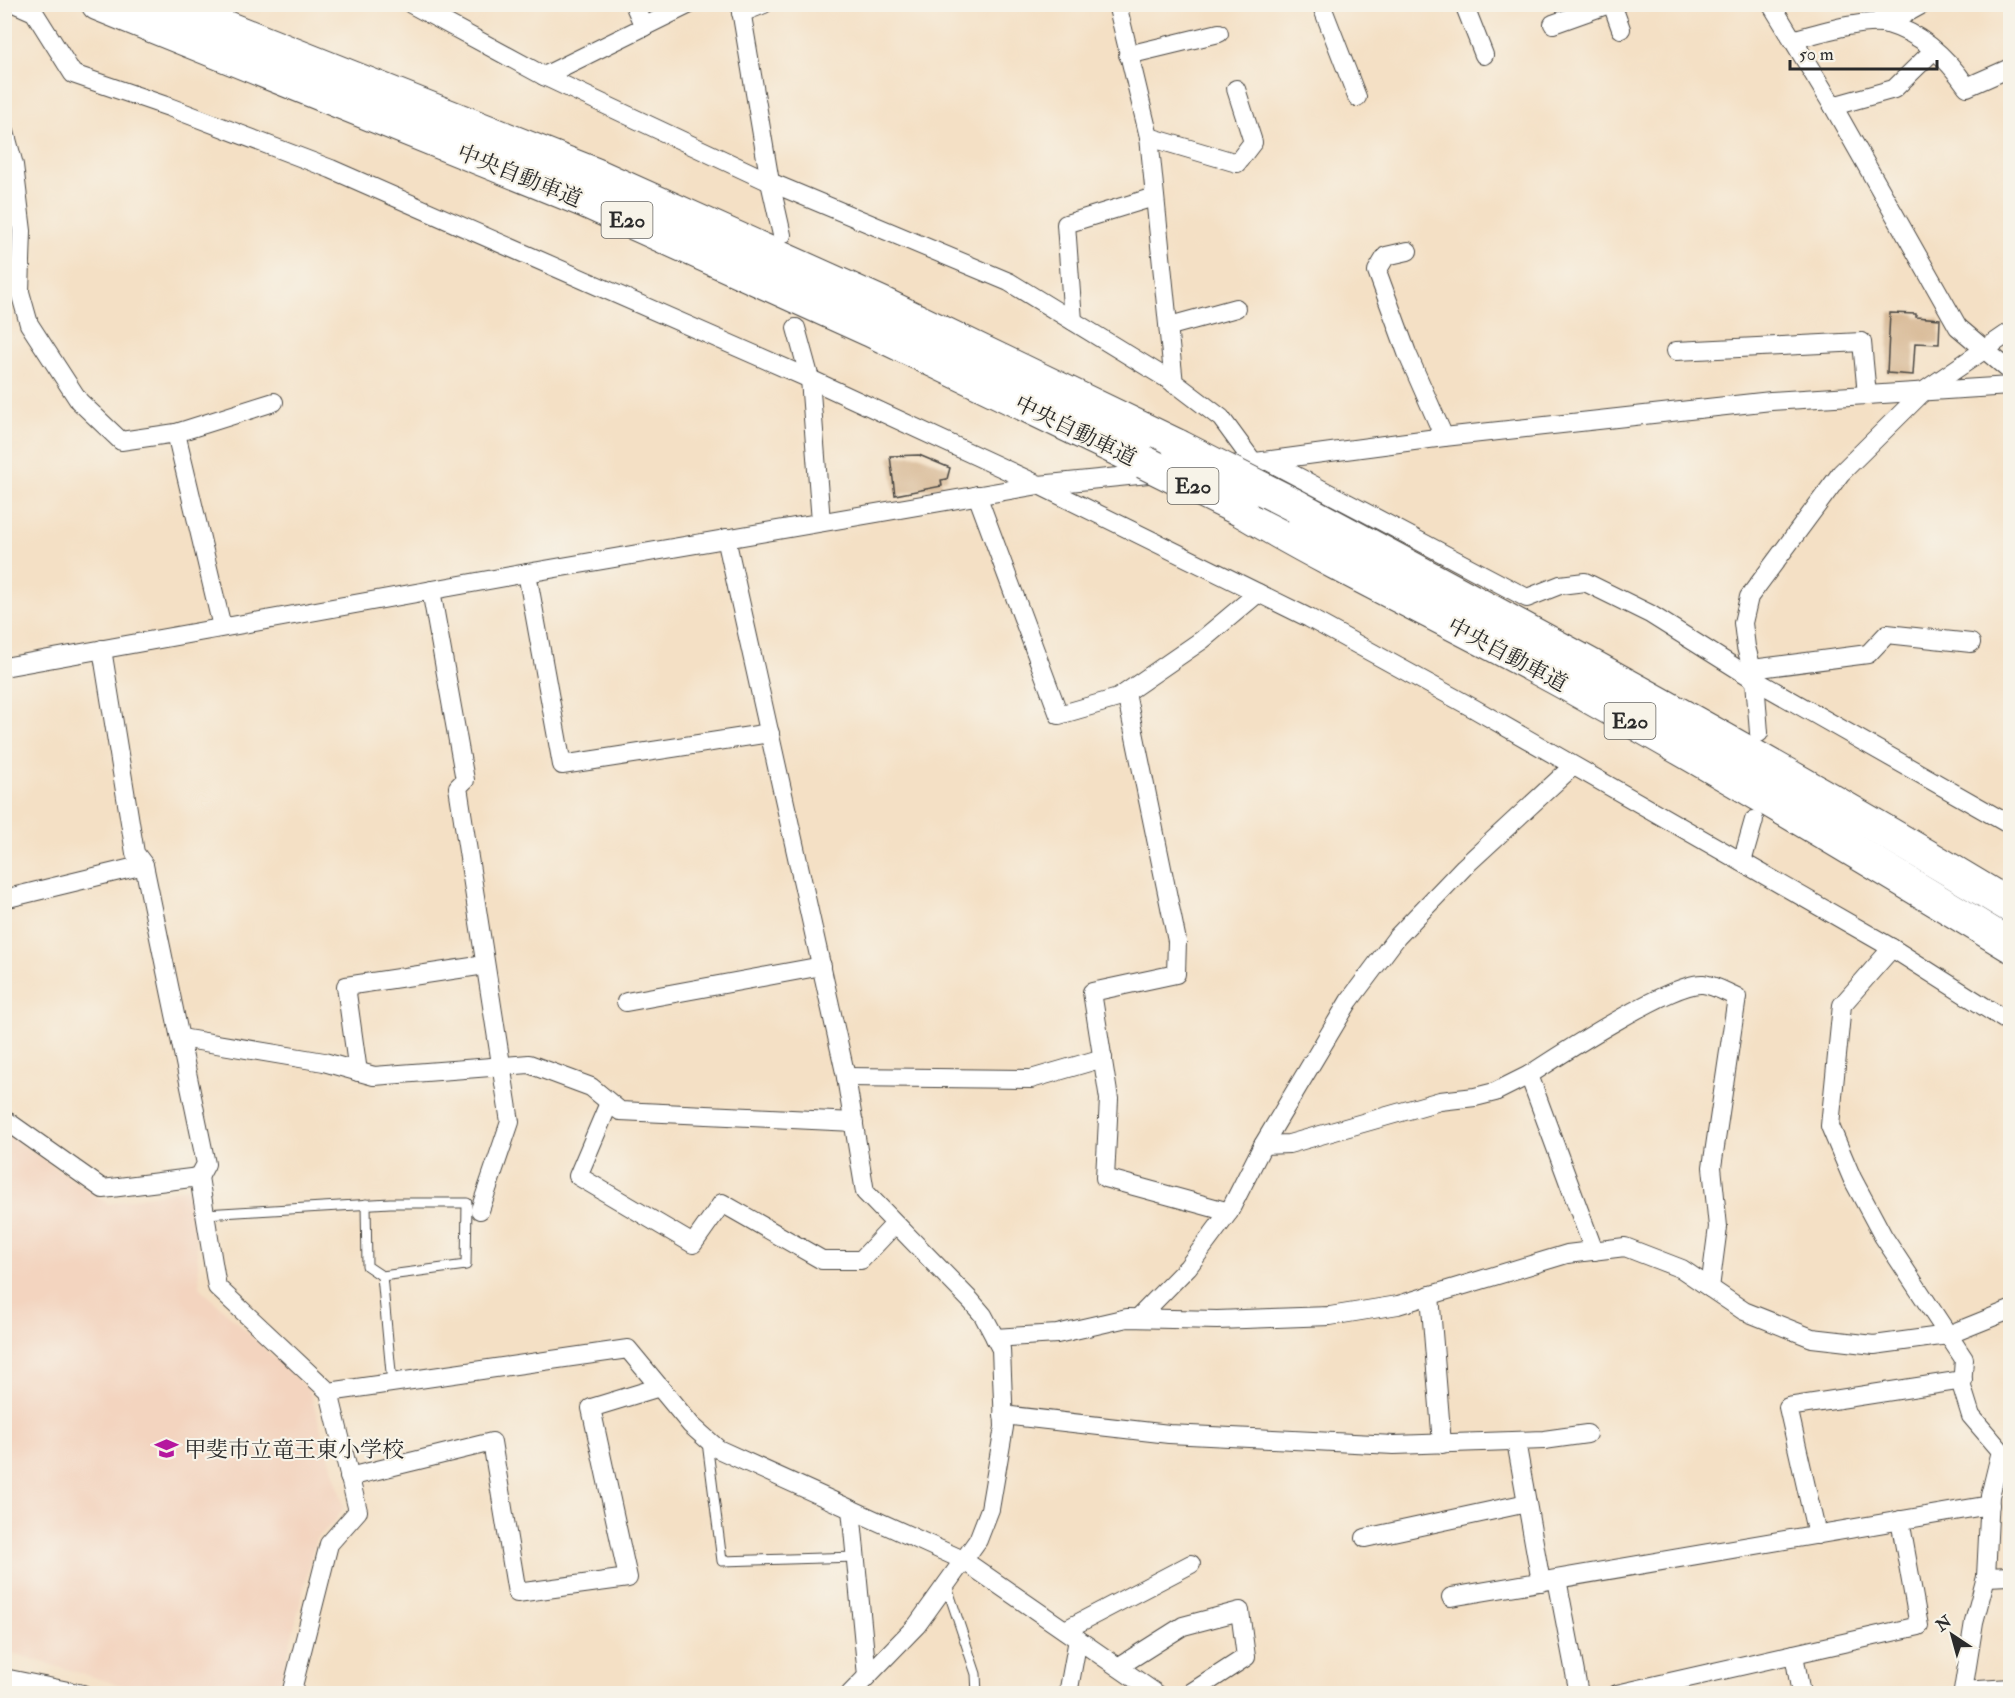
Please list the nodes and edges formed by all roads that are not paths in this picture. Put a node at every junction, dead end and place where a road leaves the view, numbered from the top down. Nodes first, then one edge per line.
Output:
1 (16, 4) edge
2 (98, 4) edge
3 (167, 4) edge
4 (411, 4) edge
5 (634, 4) edge
6 (690, 4) edge
7 (764, 4) edge
8 (1117, 4) edge
9 (1321, 4) edge
10 (1464, 4) edge
11 (1611, 4) edge
12 (1771, 4) edge
13 (1880, 4) edge
14 (1923, 4) edge
15 (741, 9) edge
16 (1553, 24) dead end
17 (1887, 24) junction
18 (644, 27) junction
19 (1621, 29) dead end
20 (1219, 33) dead end
21 (1792, 40) junction
22 (1934, 50) junction
23 (1128, 55) junction
24 (1484, 55) dead end
25 (2010, 68) edge
26 (544, 76) junction
27 (1236, 89) dead end
28 (1357, 97) dead end
29 (1833, 106) junction
30 (5, 135) edge
31 (1149, 137) junction
32 (770, 182) junction
33 (1154, 197) junction
34 (782, 235) dead end
35 (1408, 250) dead end
36 (1236, 308) dead end
37 (1073, 321) junction
38 (1170, 326) junction
39 (796, 328) dead end
40 (2010, 332) edge
41 (1985, 350) junction
42 (1676, 351) dead end
43 (2010, 371) edge
44 (810, 379) junction
45 (1174, 384) junction
46 (2010, 386) edge
47 (1924, 391) junction
48 (1867, 395) junction
49 (274, 402) dead end
50 (176, 434) junction
51 (1444, 437) junction
52 (1261, 462) junction
53 (1039, 485) junction
54 (977, 495) junction
55 (821, 522) junction
56 (726, 538) junction
57 (527, 573) junction
58 (431, 590) junction
59 (1258, 593) junction
60 (222, 627) junction
61 (1971, 643) dead end
62 (102, 649) junction
63 (4, 667) edge
64 (1753, 675) junction
65 (1126, 693) junction
66 (770, 733) junction
67 (1759, 733) dead end
68 (1572, 767) junction
69 (1754, 820) dead end
70 (2010, 825) edge
71 (1742, 862) junction
72 (144, 865) junction
73 (4, 899) edge
74 (2010, 906) edge
75 (2010, 945) edge
76 (1892, 948) junction
77 (485, 965) junction
78 (822, 966) junction
79 (626, 1002) dead end
80 (2010, 1023) edge
81 (181, 1038) junction
82 (1103, 1058) junction
83 (500, 1066) junction
84 (358, 1072) junction
85 (1529, 1075) junction
86 (846, 1077) junction
87 (609, 1102) junction
88 (4, 1119) edge
89 (854, 1122) junction
90 (1263, 1145) junction
91 (199, 1177) junction
92 (366, 1204) junction
93 (480, 1210) dead end
94 (1229, 1212) junction
95 (205, 1214) junction
96 (895, 1224) junction
97 (1594, 1251) junction
98 (382, 1276) junction
99 (1710, 1288) junction
100 (1430, 1295) junction
101 (2010, 1310) edge
102 (1138, 1318) junction
103 (1948, 1335) junction
104 (995, 1338) junction
105 (1963, 1380) junction
106 (392, 1383) junction
107 (660, 1387) junction
108 (329, 1392) junction
109 (1003, 1415) junction
110 (1587, 1434) dead end
111 (707, 1439) junction
112 (1516, 1441) junction
113 (1442, 1444) junction
114 (2006, 1450) edge
115 (349, 1477) junction
116 (1527, 1503) junction
117 (1990, 1505) junction
118 (851, 1509) junction
119 (1900, 1520) junction
120 (1817, 1535) junction
121 (1365, 1538) dead end
122 (856, 1557) junction
123 (963, 1560) junction
124 (1191, 1563) dead end
125 (2010, 1576) edge
126 (1986, 1577) junction
127 (1549, 1580) junction
128 (946, 1583) junction
129 (1451, 1597) dead end
130 (1072, 1635) junction
131 (1794, 1654) junction
132 (1118, 1667) junction
133 (867, 1676) junction
134 (4, 1677) edge
135 (2010, 1688) edge
136 (83, 1694) edge
137 (291, 1694) edge
138 (850, 1694) edge
139 (977, 1694) edge
140 (1068, 1694) edge
141 (1157, 1694) edge
142 (1189, 1694) edge
143 (1579, 1694) edge
144 (1617, 1694) edge
145 (1801, 1694) edge

1 - 44 street
2 - 75 highway, 中央自動車道 / E20, bridge
3 - 74 highway, 中央自動車道 / E20, bridge
4 - 26 street
5 - 18 street
6 - 18 street
7 - 15 street
8 - 23 street
9 - 28 street
10 - 24 street
11 - 16 street
11 - 19 street
12 - 21 street
13 - 17 street
14 - 17 street
15 - 32 street
17 - 21 street
17 - 22 street
18 - 26 street
20 - 23 street
21 - 29 street
22 - 25 street
22 - 29 street
23 - 31 street
26 - 32 street
27 - 31 street
29 - 41 street
30 - 50 street
31 - 33 street
32 - 34 street
32 - 37 street
33 - 37 street
33 - 38 street
35 - 51 street
36 - 38 street
37 - 45 street
38 - 45 street
39 - 44 street
40 - 41 street
41 - 43 street
41 - 47 street
42 - 48 street
44 - 53 street
44 - 55 street
45 - 52 street
46 - 47 street
47 - 48 street
47 - 64 street
48 - 51 street
49 - 50 street
50 - 60 street
51 - 52 street
52 - 53 street
52 - 64 street
53 - 54 street
53 - 59 street
54 - 55 street
54 - 65 street
55 - 56 street
56 - 57 street
56 - 66 street
57 - 58 street
57 - 66 street
58 - 60 street
58 - 77 street
59 - 65 street
59 - 68 street
60 - 62 street
61 - 64 street
62 - 63 street
62 - 72 street
64 - 67 street
64 - 70 street
65 - 82 street
66 - 78 street
68 - 71 street
68 - 90 street
69 - 71 street
71 - 76 street
72 - 73 street
72 - 81 street
76 - 80 street
76 - 103 street
77 - 83 street
77 - 84 street
78 - 79 street
78 - 86 street
81 - 84 street
81 - 91 street
82 - 86 street
82 - 94 street
83 - 84 street
83 - 87 street
83 - 93 street
85 - 90 street
85 - 97 street
85 - 99 street
86 - 89 street
87 - 89 street
87 - 96 street
88 - 91 street
89 - 96 street
90 - 94 street
91 - 95 street
92 - 95 lane
92 - 98 lane
92 - 98 lane
94 - 102 street
95 - 108 street
96 - 104 street
97 - 99 street
97 - 100 street
98 - 106 lane
99 - 103 street
100 - 102 street
100 - 113 street
101 - 103 street
102 - 104 street
103 - 105 street
104 - 109 street
105 - 114 street
105 - 120 street
106 - 107 street
106 - 108 street
107 - 111 street
107 - 115 street
108 - 115 street
109 - 113 street
109 - 123 street
110 - 112 street
111 - 118 street
111 - 122 lane
112 - 113 street
112 - 116 street
114 - 117 street
115 - 137 street
116 - 121 street
116 - 127 street
117 - 119 street
117 - 126 street
118 - 122 street
118 - 123 street
119 - 120 street
119 - 131 street
120 - 127 street
122 - 133 street
123 - 128 street
123 - 130 street
124 - 130 street
125 - 126 street
126 - 135 street
127 - 129 street
127 - 143 street
128 - 133 street
128 - 139 lane
130 - 132 street
130 - 140 street
131 - 144 street
131 - 145 street
132 - 141 street
132 - 142 street
133 - 138 street
134 - 136 street

